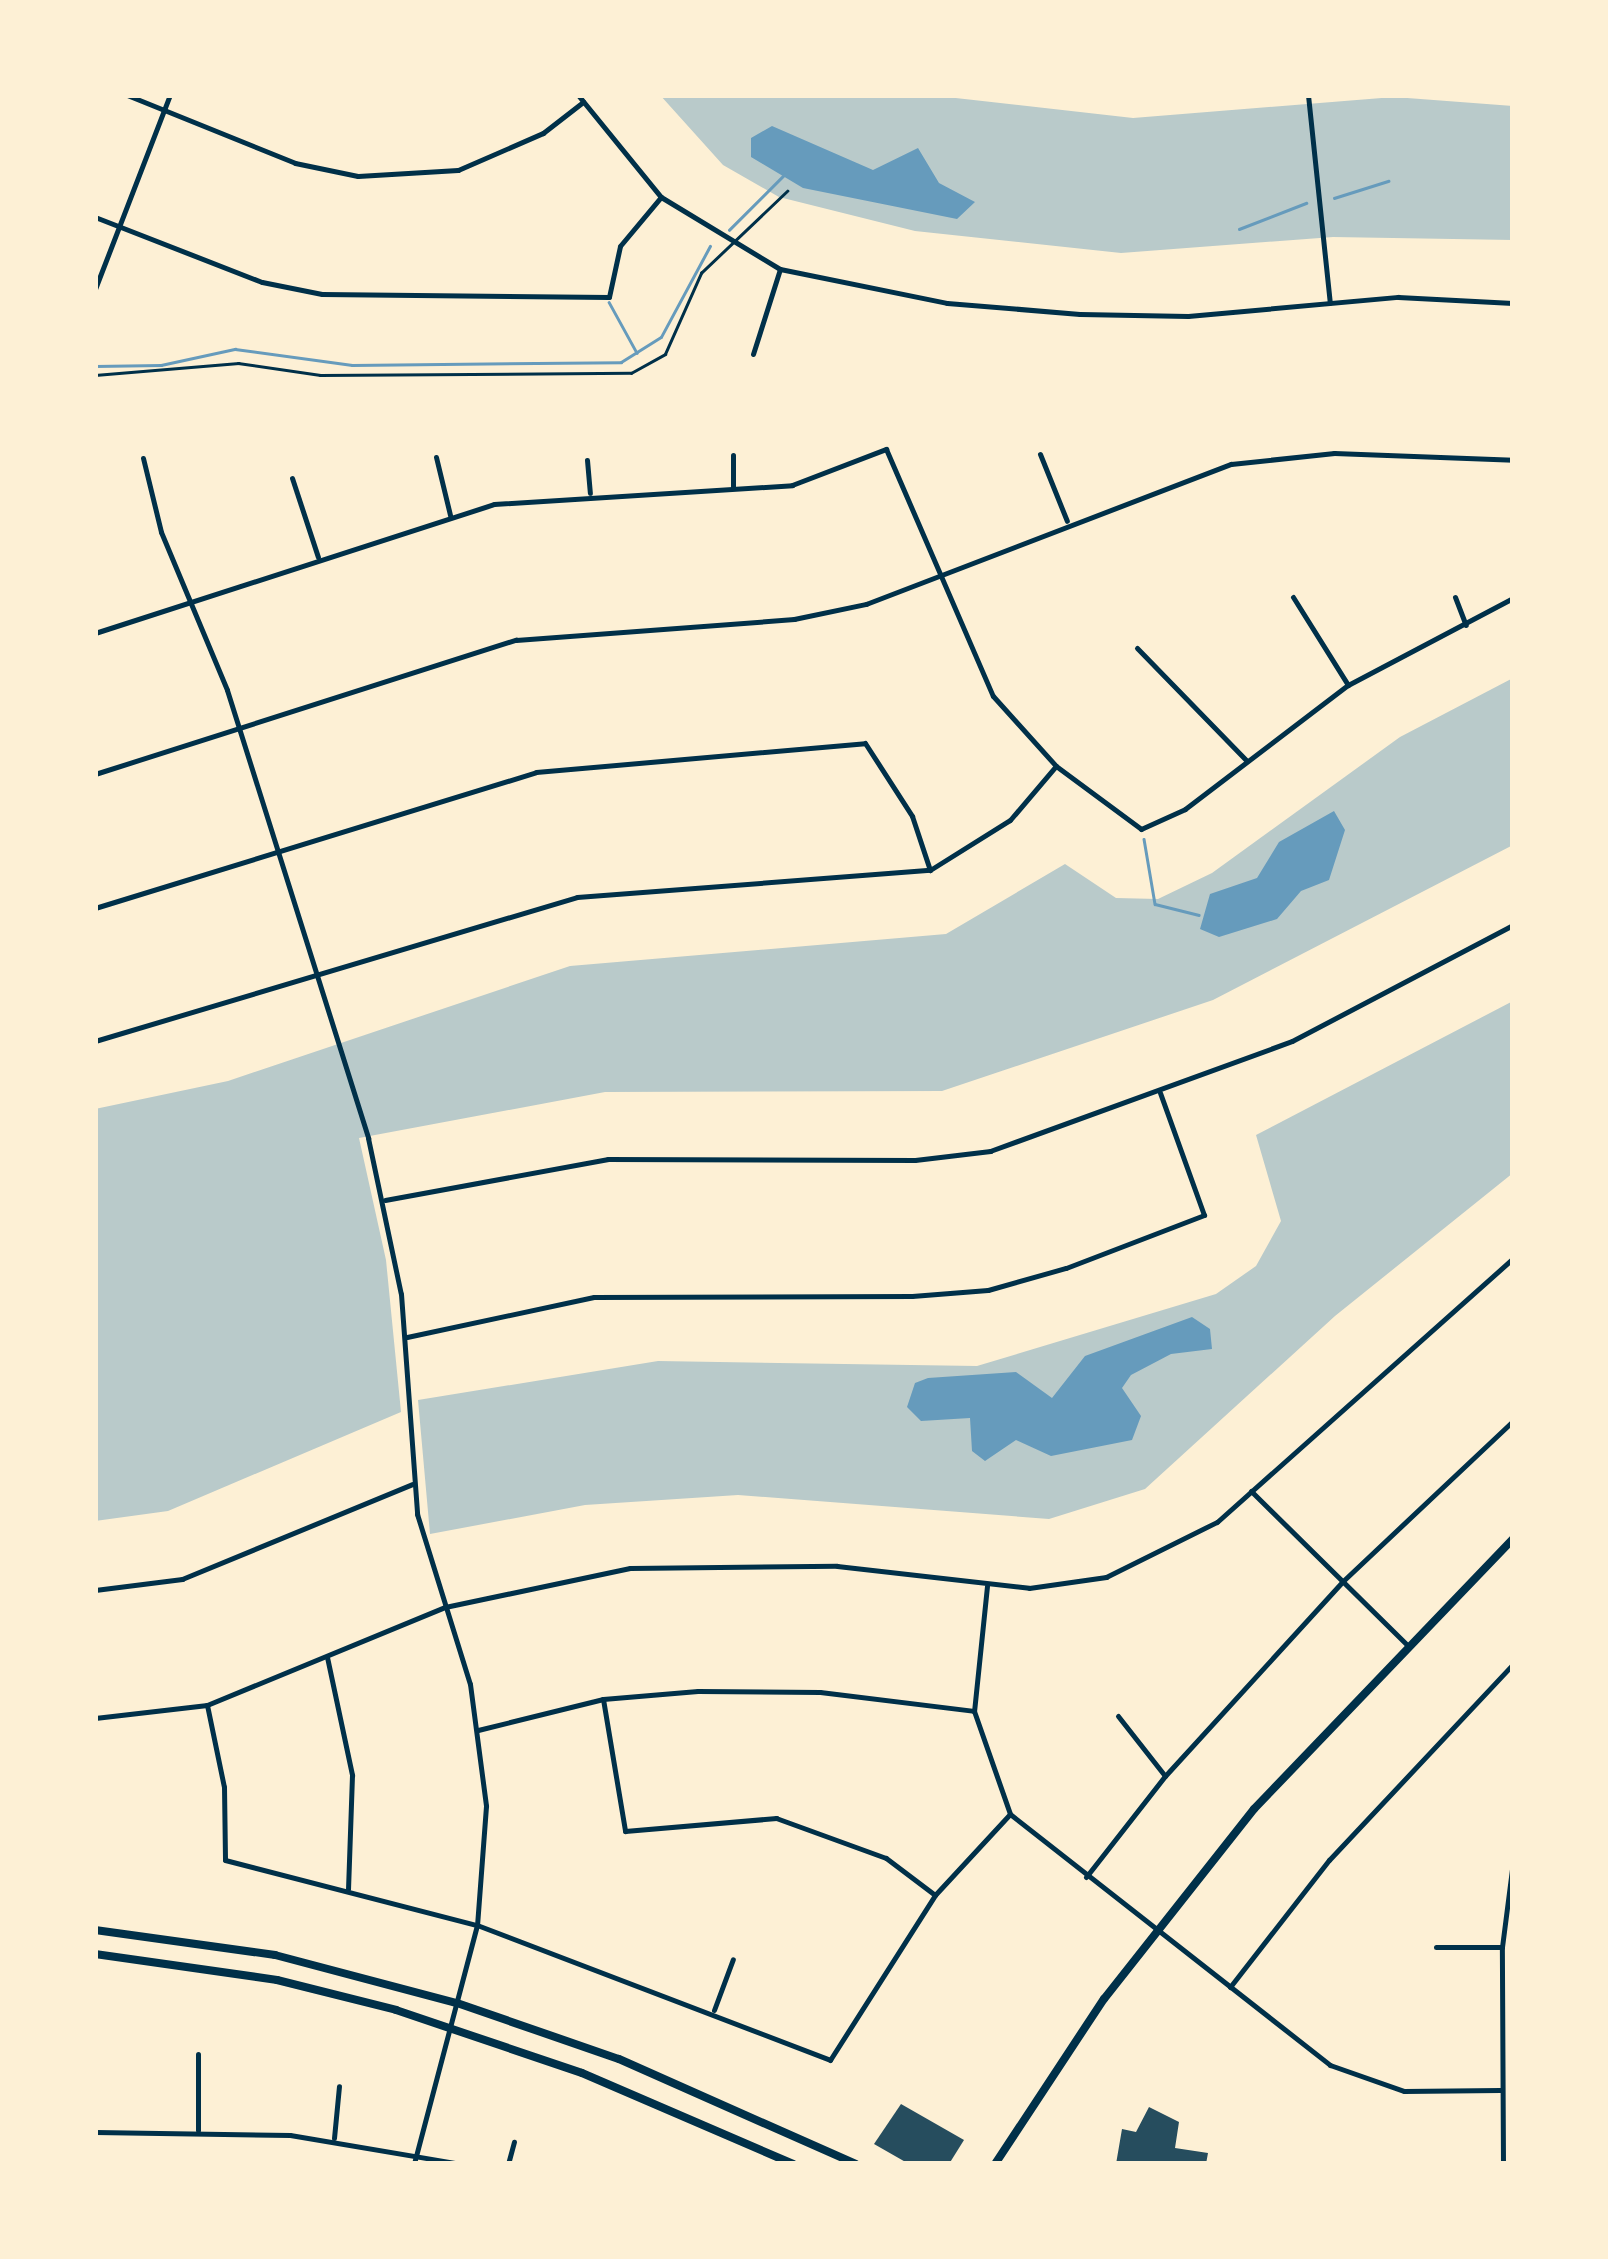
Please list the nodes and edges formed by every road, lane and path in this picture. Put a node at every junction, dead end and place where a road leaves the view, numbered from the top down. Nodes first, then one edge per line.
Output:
1 (126, 95) edge
2 (170, 95) edge
3 (578, 95) edge
4 (1308, 95) edge
5 (584, 102) junction
6 (165, 110) junction
7 (787, 192) dead end
8 (661, 197) junction
9 (95, 217) edge
10 (120, 227) junction
11 (729, 244) junction
12 (780, 269) junction
13 (95, 289) edge
14 (1513, 303) edge
15 (1330, 304) junction
16 (753, 354) dead end
17 (95, 375) edge
18 (733, 454) dead end
19 (1040, 454) dead end
20 (436, 457) dead end
21 (143, 458) dead end
22 (588, 460) dead end
23 (1513, 460) edge
24 (292, 478) dead end
25 (733, 487) junction
26 (590, 492) junction
27 (450, 515) junction
28 (1067, 522) junction
29 (318, 556) junction
30 (938, 573) junction
31 (1294, 597) dead end
32 (1454, 598) dead end
33 (1513, 598) edge
34 (190, 603) junction
35 (1466, 624) junction
36 (95, 633) edge
37 (1137, 648) dead end
38 (1348, 685) junction
39 (240, 728) junction
40 (1246, 760) junction
41 (1056, 766) junction
42 (95, 774) edge
43 (279, 854) junction
44 (930, 870) junction
45 (95, 908) edge
46 (1513, 925) edge
47 (316, 976) junction
48 (95, 1041) edge
49 (1160, 1093) junction
50 (384, 1200) junction
51 (1513, 1258) edge
52 (406, 1337) junction
53 (1513, 1421) edge
54 (412, 1484) junction
55 (1252, 1491) junction
56 (1513, 1540) edge
57 (1344, 1581) junction
58 (987, 1586) junction
59 (95, 1590) edge
60 (446, 1606) junction
61 (1406, 1644) junction
62 (327, 1658) junction
63 (1513, 1664) edge
64 (604, 1699) junction
65 (207, 1705) junction
66 (974, 1711) junction
67 (1118, 1716) dead end
68 (95, 1718) edge
69 (478, 1730) junction
70 (1164, 1776) junction
71 (1010, 1814) junction
72 (1513, 1861) edge
73 (1086, 1878) junction
74 (348, 1889) junction
75 (935, 1895) junction
76 (477, 1925) junction
77 (95, 1930) edge
78 (1158, 1930) junction
79 (1436, 1947) dead end
80 (1502, 1947) junction
81 (95, 1954) edge
82 (734, 1958) dead end
83 (1230, 1987) junction
84 (458, 2003) junction
85 (714, 2010) junction
86 (451, 2027) junction
87 (198, 2054) dead end
88 (340, 2086) dead end
89 (1500, 2090) junction
90 (198, 2130) junction
91 (95, 2132) edge
92 (334, 2139) junction
93 (514, 2142) dead end
94 (417, 2154) junction
95 (414, 2164) edge
96 (461, 2164) edge
97 (508, 2164) edge
98 (794, 2164) edge
99 (856, 2164) edge
100 (995, 2164) edge
101 (1503, 2164) edge

1 - 6 street
2 - 6 street
3 - 5 street
4 - 15 street
5 - 6 street
5 - 8 street
6 - 10 street
7 - 11 lane
8 - 10 street
8 - 11 street
9 - 10 street
10 - 13 street
11 - 12 street
11 - 17 lane
12 - 15 street
12 - 16 street
14 - 15 street
18 - 25 street
19 - 28 street
20 - 27 street
21 - 34 street
22 - 26 street
23 - 28 street
24 - 29 street
25 - 26 street
25 - 30 street
26 - 27 street
27 - 29 street
28 - 30 street
29 - 34 street
30 - 39 street
30 - 41 street
31 - 38 street
32 - 35 street
33 - 35 street
34 - 36 street
34 - 39 street
35 - 38 street
37 - 40 street
38 - 40 street
39 - 42 street
39 - 43 street
40 - 41 street
41 - 44 street
43 - 44 street
43 - 45 street
43 - 47 street
44 - 47 street
46 - 49 street
47 - 48 street
47 - 50 street
49 - 50 street
49 - 52 street
50 - 52 street
51 - 55 street
52 - 54 street
53 - 57 street
54 - 59 street
54 - 60 street
55 - 57 street
55 - 58 street
56 - 61 main road
57 - 61 street
57 - 70 street
58 - 60 street
58 - 66 street
60 - 62 street
60 - 69 street
61 - 78 main road
62 - 65 street
62 - 74 street
63 - 83 street
64 - 66 street
64 - 69 street
64 - 75 street
65 - 68 street
65 - 74 street
66 - 71 street
67 - 70 street
69 - 76 street
70 - 73 street
71 - 73 street
71 - 75 street
72 - 80 street
73 - 78 street
74 - 76 street
75 - 85 street
76 - 84 street
76 - 85 street
77 - 84 main road
78 - 83 street
78 - 100 main road
79 - 80 street
80 - 89 street
81 - 86 main road
82 - 85 street
83 - 89 street
84 - 86 street
84 - 99 main road
86 - 94 street
86 - 98 main road
87 - 90 street
88 - 92 street
89 - 101 street
90 - 91 street
90 - 92 street
92 - 94 street
93 - 97 street
94 - 95 street
94 - 96 street

